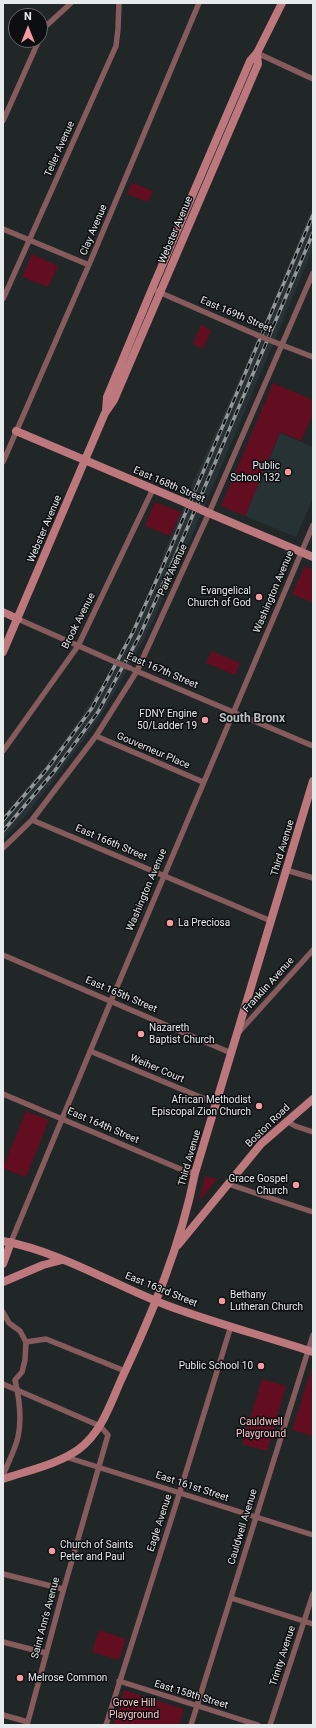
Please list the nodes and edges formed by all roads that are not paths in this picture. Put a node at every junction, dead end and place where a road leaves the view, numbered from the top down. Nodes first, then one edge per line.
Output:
1 (71, 3) edge
2 (119, 3) edge
3 (199, 3) edge
4 (282, 3) edge
5 (48, 24) edge
6 (36, 48) edge
7 (257, 53) junction
8 (313, 79) edge
9 (3, 121) edge
10 (3, 229) edge
11 (29, 241) junction
12 (89, 265) junction
13 (313, 273) edge
14 (152, 289) junction
15 (160, 292) junction
16 (3, 299) edge
17 (282, 344) junction
18 (313, 357) edge
19 (105, 413) junction
20 (16, 431) junction
21 (85, 461) junction
22 (3, 462) edge
23 (153, 489) junction
24 (207, 512) junction
25 (313, 525) edge
26 (302, 552) junction
27 (313, 557) edge
28 (3, 612) edge
29 (18, 618) junction
30 (78, 646) junction
31 (3, 652) edge
32 (137, 671) junction
33 (233, 712) junction
34 (96, 736) junction
35 (313, 746) edge
36 (3, 751) edge
37 (313, 781) edge
38 (203, 782) junction
39 (32, 820) junction
40 (3, 848) edge
41 (286, 870) junction
42 (164, 876) junction
43 (313, 878) edge
44 (271, 921) junction
45 (313, 950) edge
46 (3, 955) edge
47 (111, 1001) junction
48 (239, 1032) junction
49 (90, 1051) junction
50 (232, 1053) junction
51 (3, 1094) edge
52 (313, 1099) edge
53 (216, 1104) junction
54 (63, 1118) junction
55 (287, 1121) junction
56 (313, 1132) edge
57 (196, 1173) junction
58 (228, 1184) junction
59 (209, 1207) junction
60 (313, 1212) edge
61 (185, 1214) junction
62 (7, 1241) edge
63 (174, 1249) junction
64 (63, 1260) junction
65 (3, 1264) edge
66 (3, 1282) edge
67 (156, 1301) junction
68 (3, 1312) edge
69 (231, 1326) junction
70 (313, 1335) edge
71 (26, 1342) junction
72 (310, 1351) edge
73 (125, 1371) junction
74 (3, 1384) edge
75 (17, 1390) junction
76 (100, 1426) junction
77 (66, 1458) junction
78 (98, 1467) junction
79 (3, 1475) edge
80 (3, 1479) edge
81 (256, 1517) junction
82 (313, 1535) edge
83 (3, 1574) edge
84 (63, 1590) junction
85 (313, 1594) edge
86 (231, 1598) junction
87 (304, 1621) junction
88 (313, 1624) edge
89 (3, 1642) edge
90 (46, 1653) junction
91 (119, 1681) junction
92 (197, 1706) junction
93 (3, 1716) edge
94 (28, 1724) edge
95 (106, 1725) edge
96 (191, 1725) edge
97 (258, 1725) edge
98 (270, 1725) edge

1 - 5 street
2 - 11 street, Teller Avenue
3 - 12 street, Clay Avenue
4 - 7 main road, Webster Avenue
6 - 9 street
7 - 8 street
7 - 14 main road, Webster Avenue
7 - 15 main road, Webster Avenue
10 - 11 street
11 - 12 street
11 - 16 street, Teller Avenue
12 - 20 street, Clay Avenue
13 - 17 street, Park Avenue
14 - 15 street, East 169th Street
14 - 19 main road, Webster Avenue
15 - 17 street, East 169th Street, bridge
15 - 19 main road, Webster Avenue
17 - 18 street, East 169th Street
17 - 24 street, Park Avenue
19 - 21 main road, Webster Avenue
20 - 21 main road, East 168th Street
20 - 22 street, Clay Avenue
21 - 23 main road, East 168th Street
21 - 29 main road, Webster Avenue
23 - 24 main road, East 168th Street, bridge
23 - 30 street, Brook Avenue
24 - 26 main road, East 168th Street
24 - 32 street, Park Avenue
25 - 26 street, Washington Avenue
26 - 27 main road, East 168th Street
26 - 33 street, Washington Avenue
28 - 29 main road, East 167th Street
29 - 30 street, East 167th Street
29 - 31 main road, Webster Avenue
30 - 32 street, East 167th Street, bridge
30 - 36 street, Brook Avenue
32 - 33 street, East 167th Street
32 - 34 street, Park Avenue
33 - 35 street, East 167th Street
33 - 38 street, Washington Avenue
34 - 38 street, Gouverneur Place
34 - 39 street, Park Avenue
37 - 41 main road, Third Avenue
38 - 42 street, Washington Avenue
39 - 40 street, Park Avenue
39 - 42 street, East 166th Street
41 - 43 street
41 - 44 main road, Third Avenue
42 - 44 street, East 166th Street
42 - 47 street, Washington Avenue
44 - 48 main road, Third Avenue
45 - 48 street, Franklin Avenue
46 - 47 street, East 165th Street
47 - 49 street, Washington Avenue
47 - 50 street, East 165th Street
48 - 50 main road, Third Avenue
49 - 53 street, Weiher Court
49 - 54 street, Washington Avenue
50 - 53 main road, Third Avenue
51 - 54 street, East 164th Street
52 - 55 main road, Boston Road
53 - 57 main road, Third Avenue
54 - 57 street, East 164th Street
54 - 62 street, Washington Avenue
55 - 56 street
55 - 58 main road, Boston Road
57 - 61 main road, Third Avenue
58 - 59 main road, Boston Road
58 - 60 street
59 - 61 main road, Boston Road
59 - 63 main road, Boston Road
61 - 63 main road, Third Avenue
62 - 64 main road, East 163rd Street
62 - 65 main road, Washington Avenue
63 - 67 main road, Third Avenue
64 - 66 main road
64 - 67 main road, East 163rd Street
67 - 69 main road, East 163rd Street
67 - 73 main road, Third Avenue
68 - 71 street
69 - 72 main road, East 163rd Street
69 - 91 street, Eagle Avenue, bridge
70 - 72 street, Cauldwell Avenue
71 - 73 street
71 - 75 street
72 - 81 street, Cauldwell Avenue
73 - 76 main road, Third Avenue
74 - 75 street
75 - 76 street
75 - 79 street
76 - 77 main road, Third Avenue
76 - 78 street, Saint Ann's Avenue
77 - 78 street, East 161st Street
77 - 80 main road, Third Avenue
78 - 81 street, East 161st Street
78 - 84 street, Saint Ann's Avenue
81 - 82 street, East 161st Street
81 - 86 street, Cauldwell Avenue
83 - 84 street
84 - 90 street, Saint Ann's Avenue
85 - 87 street, Trinity Avenue
86 - 87 street
86 - 92 street, Cauldwell Avenue
87 - 88 street
87 - 98 street, Trinity Avenue
89 - 90 street
90 - 94 street, Saint Ann's Avenue
91 - 92 street, East 158th Street
91 - 95 street, Eagle Avenue
92 - 96 street, Cauldwell Avenue
92 - 97 street, East 158th Street
93 - 94 street

